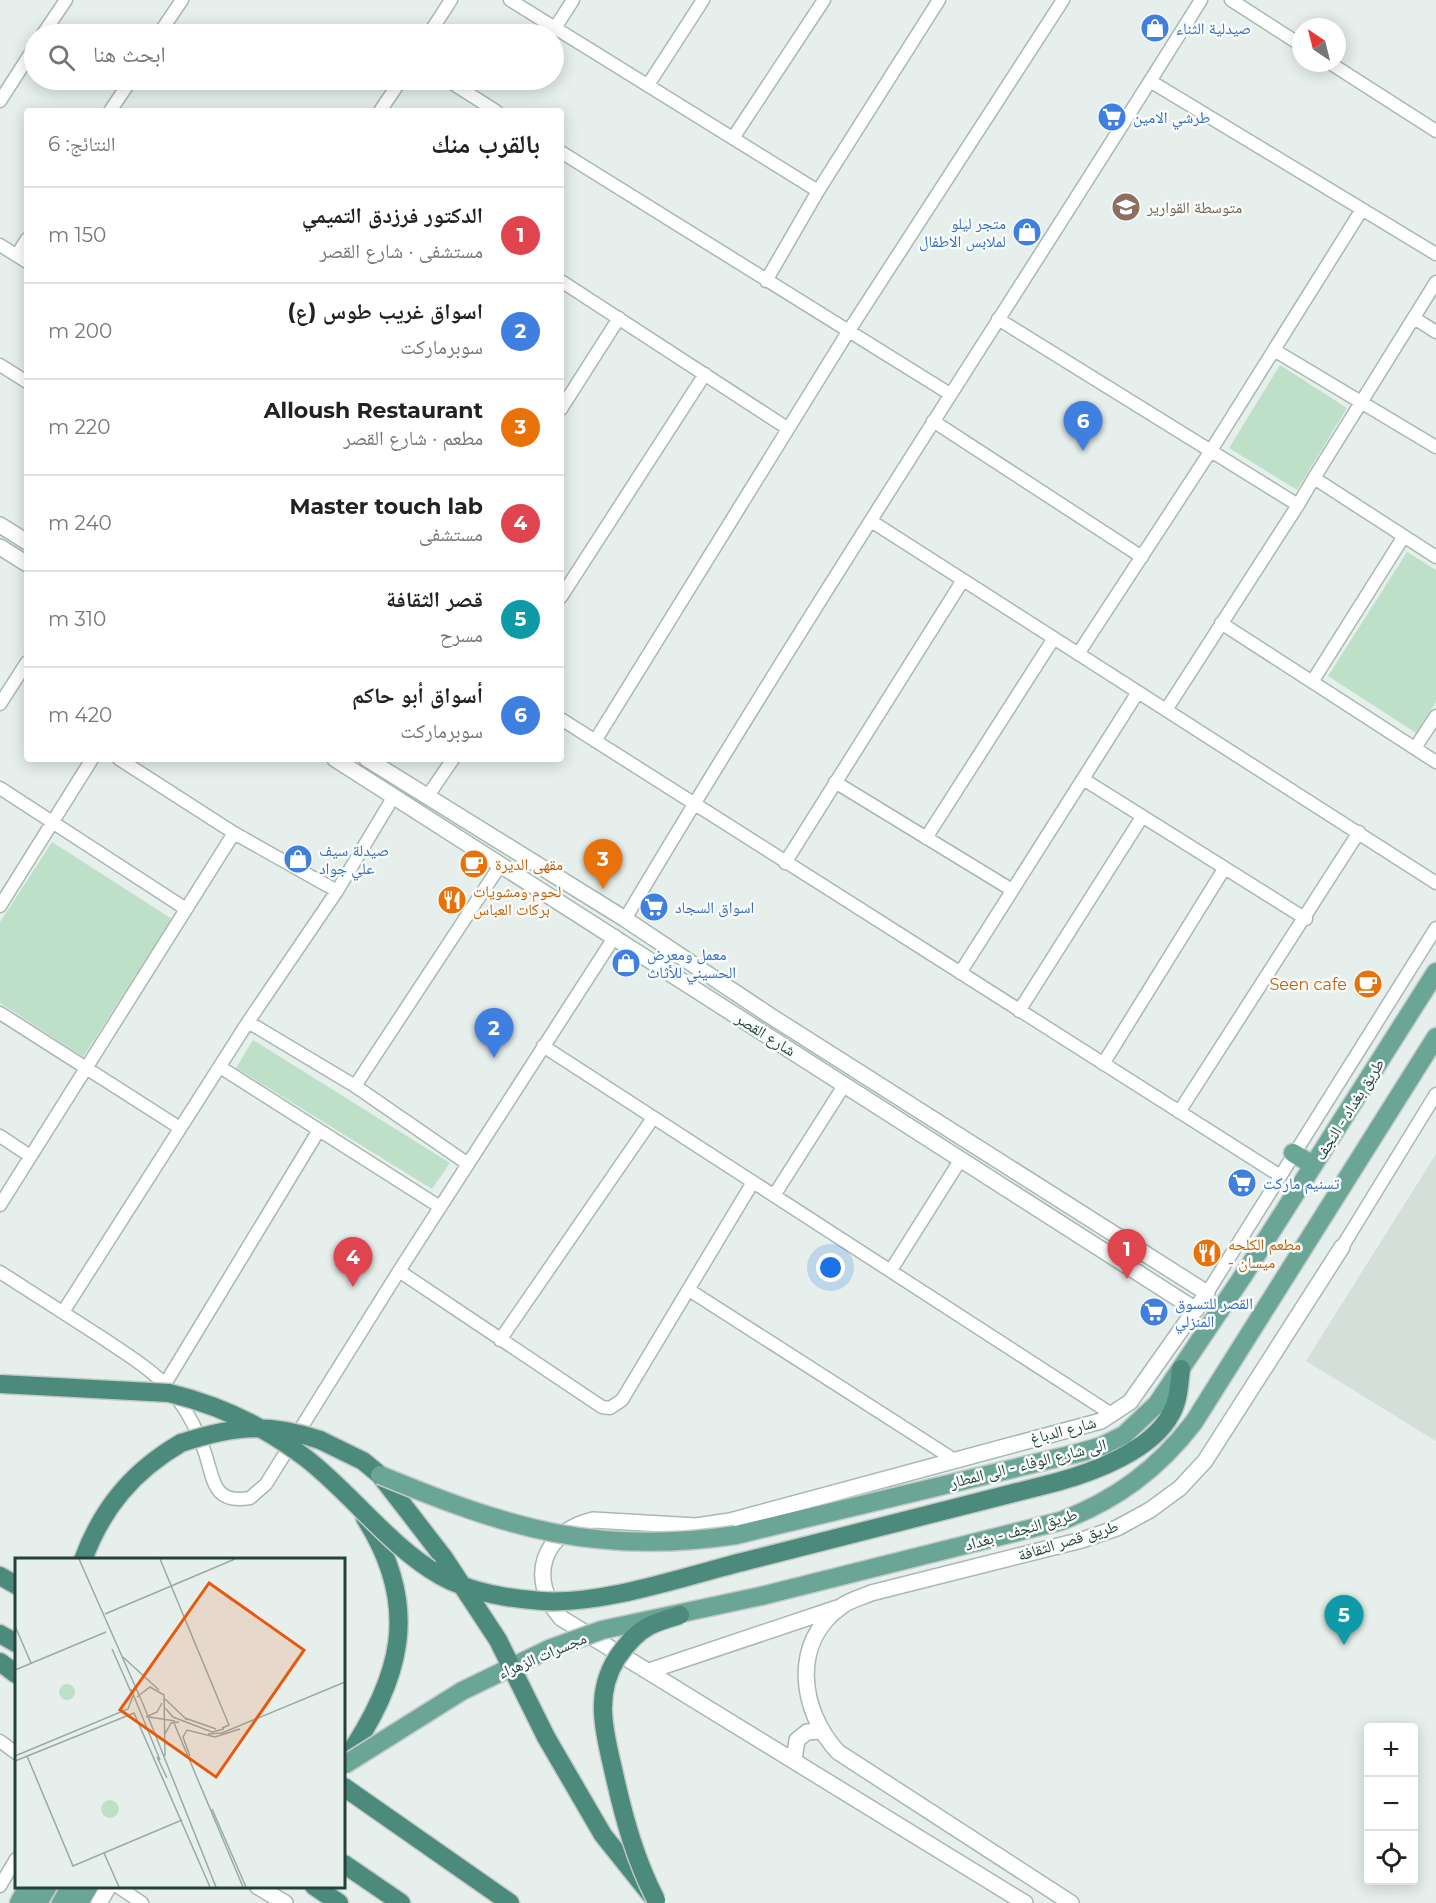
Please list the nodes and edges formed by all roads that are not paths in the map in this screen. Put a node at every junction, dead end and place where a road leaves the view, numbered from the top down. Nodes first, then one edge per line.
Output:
1 (66, 0) edge
2 (182, 0) edge
3 (510, 0) edge
4 (573, 0) edge
5 (703, 0) edge
6 (824, 0) edge
7 (939, 0) edge
8 (1201, 0) edge
9 (1231, 0) edge
10 (447, 2) edge
11 (1058, 2) edge
12 (50, 24) edge
13 (166, 24) edge
14 (435, 24) edge
15 (549, 24) edge
16 (558, 24) edge
17 (564, 34) edge
18 (1292, 39) edge
19 (24, 64) edge
20 (1343, 72) edge
21 (1150, 81) junction
22 (648, 85) junction
23 (126, 90) edge
24 (394, 90) edge
25 (463, 90) edge
26 (0, 101) edge
27 (117, 108) edge
28 (382, 108) edge
29 (491, 108) edge
30 (1436, 131) edge
31 (733, 138) junction
32 (564, 154) edge
33 (818, 191) junction
34 (1361, 211) junction
35 (0, 245) edge
36 (1436, 255) edge
37 (22, 258) edge
38 (766, 281) junction
39 (1436, 282) edge
40 (564, 283) edge
41 (619, 318) junction
42 (1414, 318) junction
43 (998, 319) junction
44 (848, 332) junction
45 (1436, 332) edge
46 (1274, 350) junction
47 (0, 365) edge
48 (705, 374) junction
49 (24, 380) edge
50 (950, 394) junction
51 (565, 396) edge
52 (1362, 402) junction
53 (933, 421) junction
54 (788, 429) junction
55 (1436, 447) edge
56 (1210, 452) junction
57 (1314, 478) junction
58 (1298, 505) junction
59 (870, 521) junction
60 (0, 525) edge
61 (1404, 536) junction
62 (24, 540) edge
63 (0, 548) edge
64 (1142, 557) junction
65 (1436, 557) edge
66 (24, 562) edge
67 (963, 580) junction
68 (564, 592) edge
69 (1221, 623) junction
70 (1054, 638) junction
71 (1078, 654) junction
72 (24, 667) edge
73 (1312, 681) junction
74 (1138, 692) junction
75 (0, 704) edge
76 (1166, 710) junction
77 (1436, 716) edge
78 (564, 721) edge
79 (595, 741) junction
80 (1415, 748) junction
81 (90, 762) edge
82 (124, 762) edge
83 (340, 762) edge
84 (372, 762) edge
85 (451, 762) edge
86 (1436, 762) edge
87 (1083, 779) junction
88 (836, 782) junction
89 (0, 788) edge
90 (394, 796) junction
91 (427, 797) junction
92 (693, 805) junction
93 (1142, 817) junction
94 (54, 821) junction
95 (1359, 832) junction
96 (234, 833) junction
97 (926, 838) junction
98 (785, 863) junction
99 (501, 864) junction
100 (1224, 869) junction
101 (1436, 883) edge
102 (1012, 890) junction
103 (337, 891) junction
104 (0, 906) edge
105 (186, 909) junction
106 (625, 919) junction
107 (1306, 919) junction
108 (1436, 928) edge
109 (615, 936) junction
110 (1436, 972) edge
111 (960, 974) junction
112 (752, 1004) junction
113 (1019, 1011) junction
114 (0, 1013) edge
115 (742, 1020) junction
116 (248, 1022) junction
117 (794, 1032) junction
118 (1436, 1036) edge
119 (543, 1046) junction
120 (784, 1046) junction
121 (1103, 1064) junction
122 (220, 1067) junction
123 (85, 1069) junction
124 (844, 1084) junction
125 (355, 1086) junction
126 (1436, 1094) edge
127 (1179, 1112) junction
128 (654, 1118) junction
129 (180, 1128) junction
130 (319, 1130) junction
131 (0, 1136) edge
132 (1293, 1153) junction
133 (30, 1156) junction
134 (961, 1159) junction
135 (468, 1164) junction
136 (1313, 1165) junction
137 (1280, 1175) junction
138 (753, 1182) junction
139 (775, 1194) junction
140 (0, 1205) edge
141 (440, 1207) junction
142 (1342, 1247) joint
143 (891, 1270) junction
144 (399, 1271) junction
145 (0, 1272) edge
146 (1243, 1276) joint
147 (689, 1290) junction
148 (1207, 1293) junction
149 (1196, 1310) junction
150 (63, 1312) junction
151 (501, 1340) junction
152 (1181, 1369) junction
153 (0, 1384) edge
154 (165, 1384) junction
155 (1113, 1415) junction
156 (953, 1459) junction
157 (381, 1475) junction
158 (354, 1501) junction
159 (84, 1558) edge
160 (0, 1576) edge
161 (15, 1584) edge
162 (761, 1596) joint
163 (842, 1606) junction
164 (680, 1615) junction
165 (0, 1634) edge
166 (15, 1642) edge
167 (0, 1662) edge
168 (649, 1671) junction
169 (15, 1673) edge
170 (821, 1731) junction
171 (0, 1741) edge
172 (15, 1752) edge
173 (794, 1760) junction
174 (345, 1762) edge
175 (345, 1763) edge
176 (345, 1788) edge
177 (15, 1861) edge
178 (345, 1865) edge
179 (0, 1886) edge
180 (27, 1888) edge
181 (47, 1888) edge
182 (70, 1888) edge
183 (88, 1888) edge
184 (108, 1888) edge
185 (119, 1888) edge
186 (259, 1888) edge
187 (316, 1888) edge
188 (657, 1902) edge
189 (19, 1903) edge
190 (38, 1903) edge
191 (61, 1903) edge
192 (79, 1903) edge
193 (99, 1903) edge
194 (142, 1903) edge
195 (285, 1903) edge
196 (339, 1903) edge
197 (401, 1903) edge
198 (510, 1903) edge
199 (1025, 1903) edge
200 (1071, 1903) edge

1 - 12 street
2 - 13 street
3 - 15 street
4 - 16 street
5 - 22 street
6 - 31 street
7 - 33 street
8 - 21 street
9 - 18 street
10 - 14 street
11 - 44 street
17 - 22 street
19 - 26 street
20 - 30 street
21 - 34 street
21 - 43 street
22 - 31 street
23 - 27 street
24 - 28 street
25 - 29 street
31 - 33 street
32 - 38 street
33 - 38 street
34 - 36 street
34 - 46 street
35 - 37 street
38 - 44 street
39 - 42 street
40 - 41 street
41 - 48 street
41 - 51 street
42 - 45 street
42 - 52 street
43 - 50 street
43 - 56 street
44 - 50 street
44 - 54 street
46 - 52 street
46 - 56 street
47 - 49 street
48 - 54 street
48 - 68 street
50 - 53 street
52 - 55 street
52 - 57 street
53 - 59 street
53 - 64 street
54 - 79 street
56 - 58 street
56 - 64 street
57 - 58 street
57 - 61 street
58 - 69 street
59 - 67 street
59 - 92 street
60 - 62 street
61 - 65 street
61 - 73 street
63 - 66 street
64 - 71 street
67 - 70 street
67 - 88 street
69 - 73 street
69 - 76 street
70 - 71 street
70 - 97 street
71 - 74 street
72 - 75 street
73 - 80 street
74 - 76 street
74 - 87 street
76 - 95 street
77 - 80 street
78 - 79 street
79 - 92 street
80 - 86 street
81 - 94 street
82 - 96 street
83 - 90 street, شارع القصر
84 - 91 street, شارع القصر
85 - 91 street
87 - 93 street
87 - 102 street
88 - 97 street
88 - 98 street
89 - 94 street
90 - 99 street, شارع القصر
90 - 103 street
91 - 106 street, شارع القصر
92 - 98 street
92 - 106 street
93 - 100 street
93 - 113 street
94 - 104 street
94 - 105 street
95 - 101 street
95 - 107 street
96 - 103 street
96 - 105 street
97 - 102 street
98 - 111 street
99 - 109 street, شارع القصر
99 - 125 street
100 - 107 street
100 - 121 street
102 - 111 street
103 - 116 street
105 - 123 street
106 - 112 street, شارع القصر
107 - 127 street
108 - 132 street
109 - 115 street, شارع القصر
109 - 119 street
110 - 136 main road, طريق بغداد - النجف
111 - 113 street
112 - 115 street
112 - 117 street, شارع القصر
113 - 121 street
114 - 123 street
115 - 120 street, شارع القصر
116 - 122 street
116 - 125 street
117 - 120 street
117 - 148 street, شارع القصر
118 - 162 main road, طريق النجف - بغداد
119 - 128 street
119 - 135 street
120 - 124 street, شارع القصر
121 - 127 street
122 - 129 street
122 - 130 street
123 - 129 street
123 - 133 street
124 - 134 street, شارع القصر
124 - 139 street
125 - 135 street
126 - 142 street
127 - 137 street
128 - 138 street
128 - 151 street
129 - 150 street
130 - 141 street
130 - 154 street
131 - 133 street
132 - 136 main road
132 - 137 street
133 - 140 street
134 - 143 street
134 - 149 street, شارع القصر
135 - 141 street
136 - 146 main road, طريق بغداد - النجف
137 - 148 street
138 - 139 street
138 - 147 street
139 - 143 street
141 - 144 street
142 - 163 street, طريق قصر الثقافة
143 - 155 street
144 - 151 street
144 - 154 street
145 - 150 street
146 - 152 main road, الى شارع الوفاء - الى المطار
147 - 151 street
147 - 156 street
148 - 149 street, شارع الدباغ
149 - 155 street, شارع الدباغ
150 - 154 street
152 - 157 main road, الى شارع الوفاء - الى المطار, bridge
152 - 158 highway, bridge
153 - 158 highway, bridge
155 - 156 street, شارع الدباغ
156 - 168 street, شارع الدباغ
157 - 159 highway, bridge
157 - 188 highway, bridge
158 - 174 highway, bridge
160 - 161 highway
162 - 164 main road, مجسرات الزهراء, bridge
163 - 168 street, طريق قصر الثقافة
163 - 170 street, طريق قصر الثقافة
164 - 175 main road, مجسرات الزهراء, bridge
164 - 188 highway, bridge
165 - 166 highway
167 - 169 highway
168 - 173 street
170 - 173 street
170 - 200 street, طريق قصر الثقافة
171 - 172 street
173 - 199 street
176 - 198 highway
177 - 179 street
178 - 197 highway
180 - 189 main road
181 - 190 main road
182 - 191 main road
183 - 192 main road
184 - 193 street
185 - 194 street
186 - 195 street
187 - 196 highway

